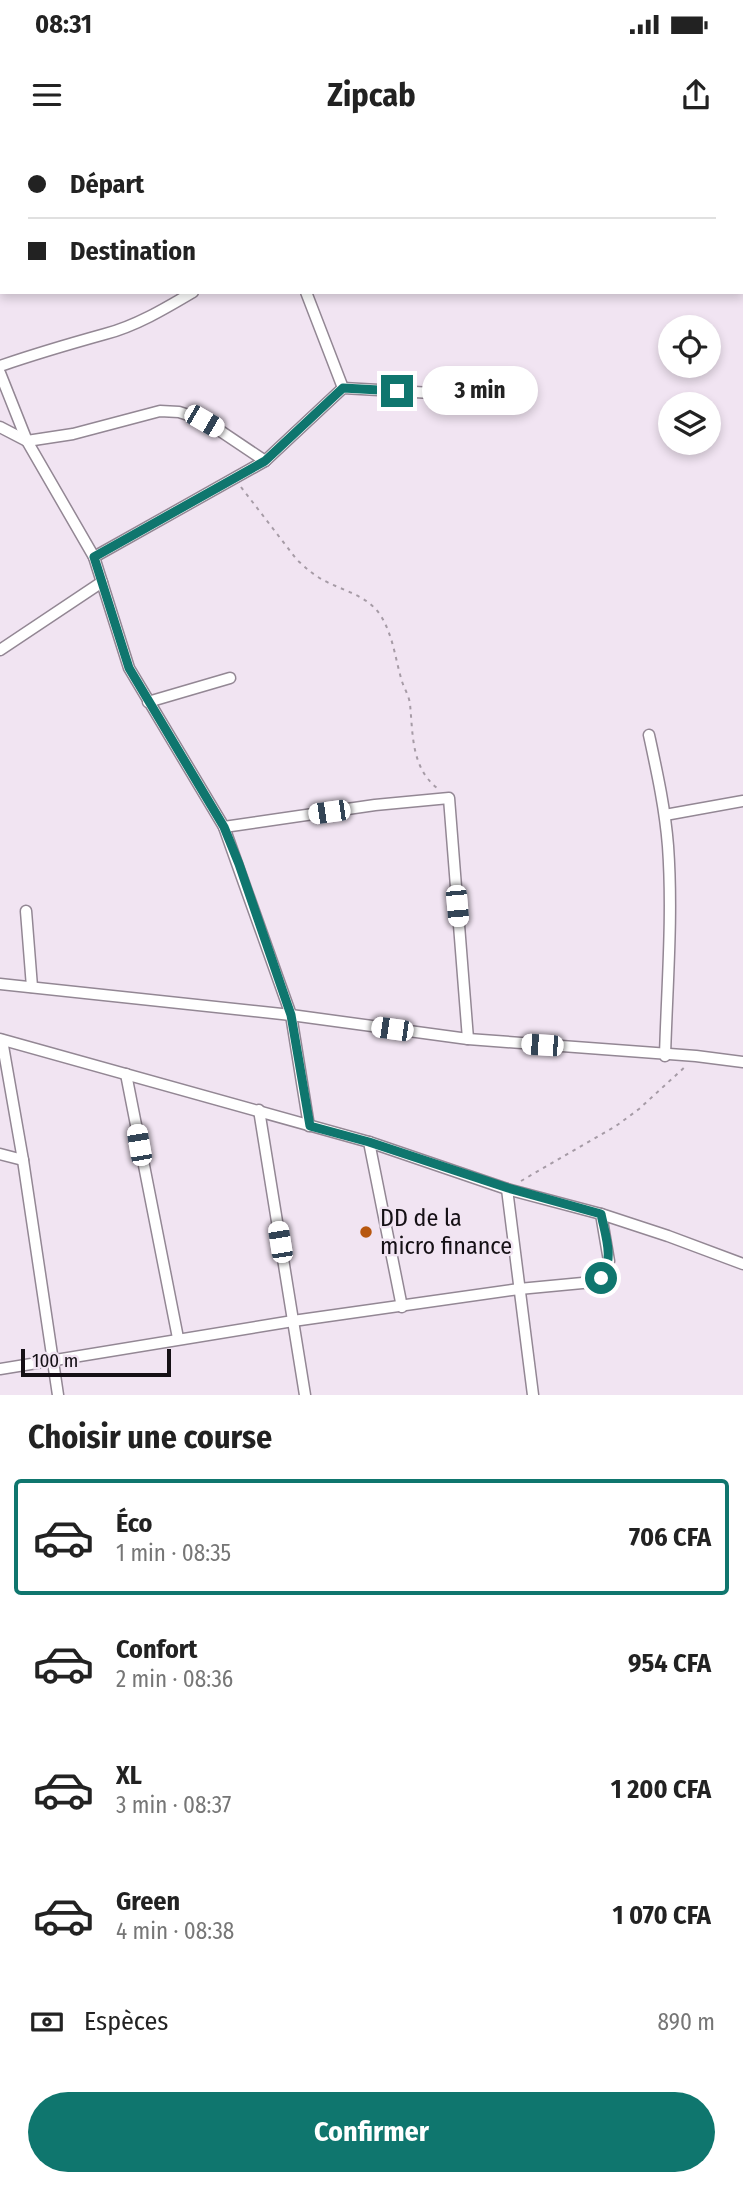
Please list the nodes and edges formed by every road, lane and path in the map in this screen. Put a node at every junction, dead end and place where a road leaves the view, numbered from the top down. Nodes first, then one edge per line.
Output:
1 (189, 294) edge
2 (307, 294) edge
3 (0, 366) edge
4 (0, 373) edge
5 (343, 388) junction
6 (450, 394) dead end
7 (0, 427) edge
8 (27, 441) junction
9 (265, 461) junction
10 (234, 478) junction
11 (94, 557) junction
12 (102, 582) junction
13 (0, 650) edge
14 (230, 678) dead end
15 (148, 702) junction
16 (649, 735) dead end
17 (449, 798) junction
18 (743, 801) edge
19 (665, 815) junction
20 (224, 827) junction
21 (26, 911) dead end
22 (0, 984) edge
23 (32, 987) junction
24 (291, 1015) junction
25 (1, 1040) edge
26 (468, 1040) junction
27 (665, 1056) junction
28 (696, 1056) junction
29 (743, 1062) edge
30 (126, 1074) junction
31 (259, 1111) junction
32 (310, 1126) junction
33 (369, 1142) junction
34 (0, 1154) edge
35 (23, 1160) junction
36 (508, 1188) junction
37 (601, 1214) junction
38 (743, 1264) edge
39 (519, 1289) junction
40 (402, 1307) junction
41 (293, 1321) junction
42 (178, 1338) junction
43 (52, 1361) junction
44 (0, 1369) edge
45 (58, 1395) edge
46 (305, 1395) edge
47 (534, 1395) edge

1 - 3 street
2 - 5 street
4 - 8 street
5 - 6 street
5 - 9 street
7 - 8 street
8 - 9 street
8 - 11 street
9 - 10 street
10 - 11 street
10 - 17 path
11 - 12 street
12 - 13 street
12 - 15 street
14 - 15 street
15 - 20 street
16 - 19 street
17 - 20 street
17 - 26 street
18 - 19 street
19 - 27 street
20 - 24 street
21 - 23 street
22 - 23 street
23 - 24 street
24 - 26 street
24 - 32 street
25 - 30 street
25 - 35 street
26 - 27 street
27 - 28 street
28 - 29 street
28 - 36 path
30 - 31 street
30 - 42 street
31 - 32 street
31 - 41 street
32 - 33 street
33 - 36 street
33 - 40 street
34 - 35 street
35 - 43 street
36 - 37 street
36 - 39 street
37 - 38 street
37 - 39 street
39 - 40 street
39 - 47 street
40 - 41 street
41 - 42 street
41 - 46 street
42 - 43 street
43 - 44 street
43 - 45 street

